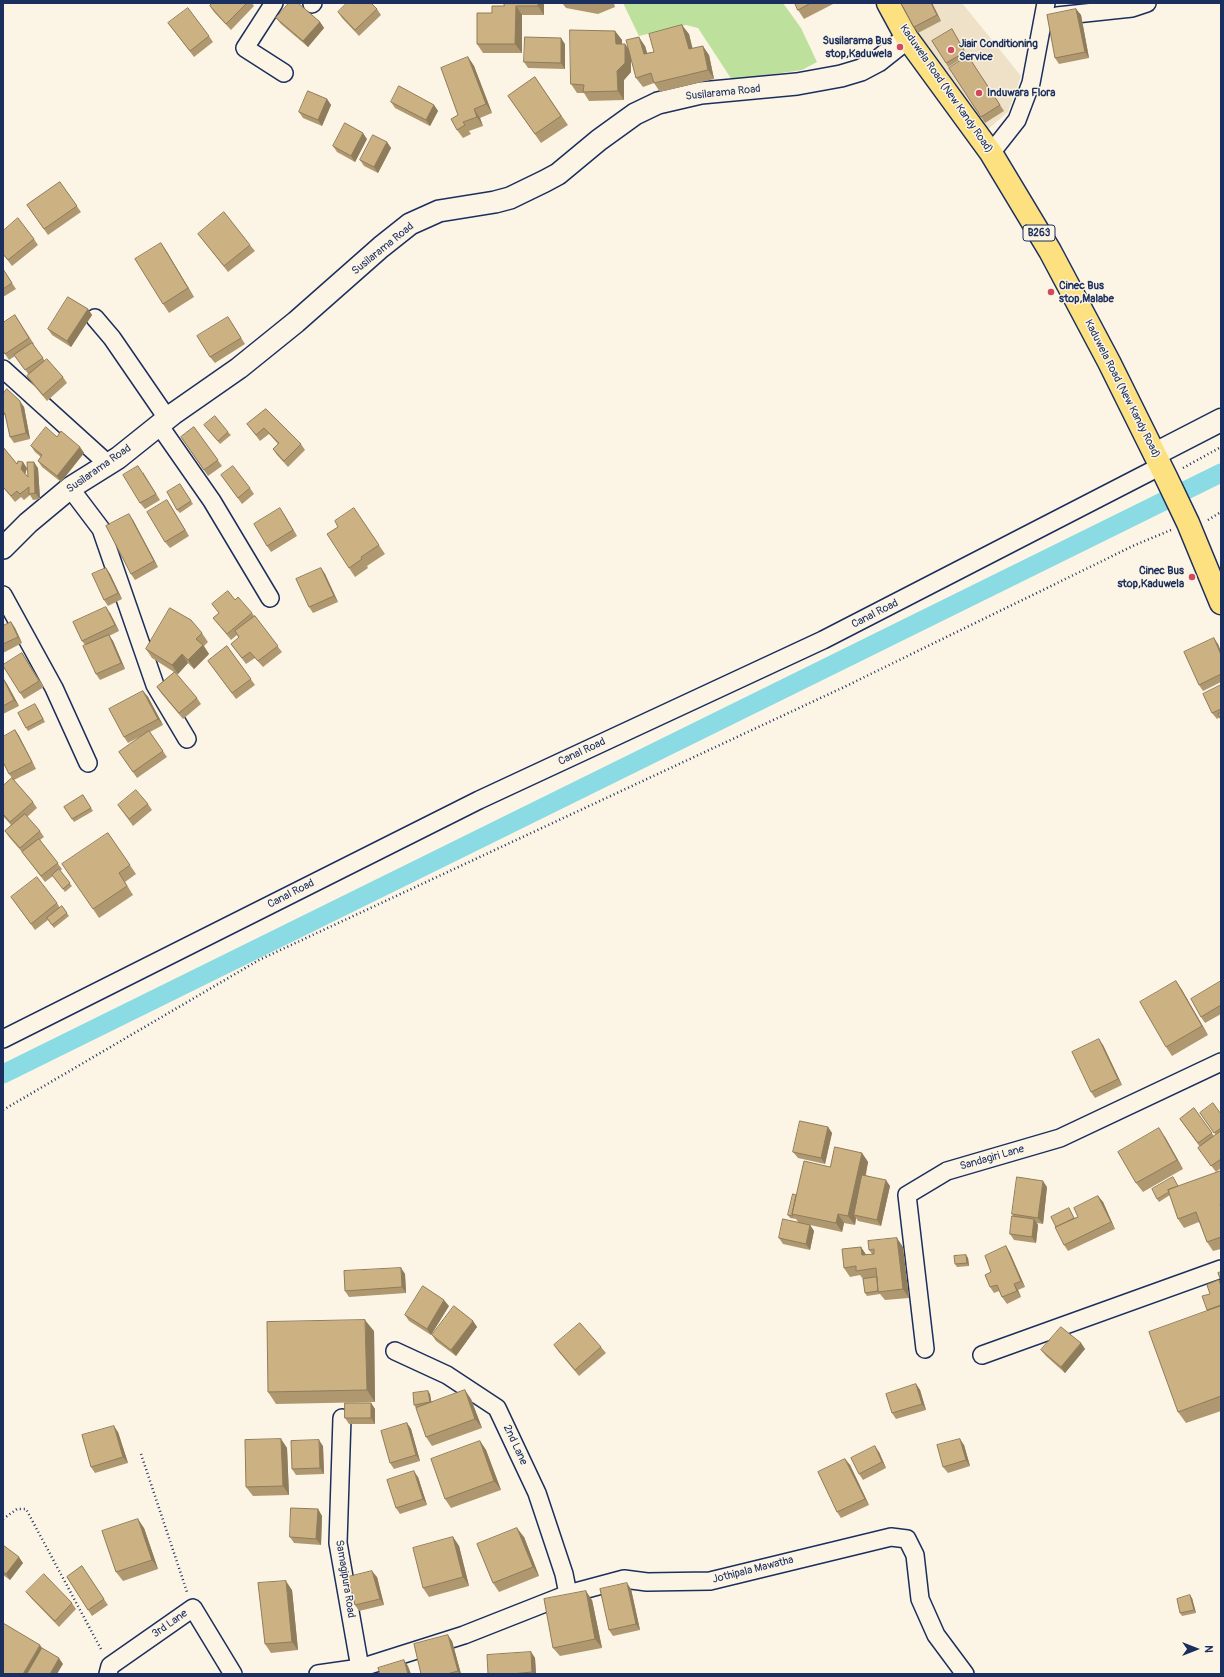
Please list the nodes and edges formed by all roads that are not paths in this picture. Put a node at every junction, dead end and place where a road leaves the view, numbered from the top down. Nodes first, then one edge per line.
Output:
1 (273, 3) edge
2 (888, 3) edge
3 (1147, 3) edge
4 (1044, 10) edge
5 (239, 36) dead end
6 (907, 38) junction
7 (284, 73) dead end
8 (991, 153) junction
9 (95, 318) dead end
10 (3, 369) edge
11 (1221, 420) edge
12 (163, 421) junction
13 (108, 464) junction
14 (1161, 466) junction
15 (70, 488) junction
16 (3, 548) edge
17 (3, 595) edge
18 (270, 598) dead end
19 (1221, 603) edge
20 (187, 739) dead end
21 (88, 763) dead end
22 (3, 1039) edge
23 (1221, 1062) edge
24 (1221, 1269) edge
25 (925, 1349) dead end
26 (395, 1352) dead end
27 (982, 1355) dead end
28 (342, 1418) dead end
29 (568, 1594) junction
30 (360, 1668) junction
31 (109, 1670) edge
32 (233, 1674) edge
33 (318, 1674) edge
34 (965, 1674) edge

1 - 5 street
1 - 7 street
2 - 6 main road, Kaduwela Road (New Kandy Road) / B263
3 - 4 street
4 - 8 street
6 - 8 main road, Kaduwela Road (New Kandy Road) / B263
6 - 12 street, Susilarama Road
8 - 14 main road, Kaduwela Road (New Kandy Road) / B263
9 - 12 street
10 - 13 street
11 - 14 main road
12 - 13 street, Susilarama Road
12 - 18 street
13 - 15 street, Susilarama Road
14 - 19 main road, Kaduwela Road (New Kandy Road) / B263
14 - 22 street, Canal Road
15 - 16 street, Susilarama Road
15 - 20 street
17 - 21 street
23 - 25 street, Sandagiri Lane
24 - 27 street
26 - 29 street, 2nd Lane
28 - 30 street, Samagipura Road
29 - 30 street, Jothipala Mawatha
29 - 34 street, Jothipala Mawatha
30 - 33 street, Jothipala Mawatha
31 - 32 street, 3rd Lane

